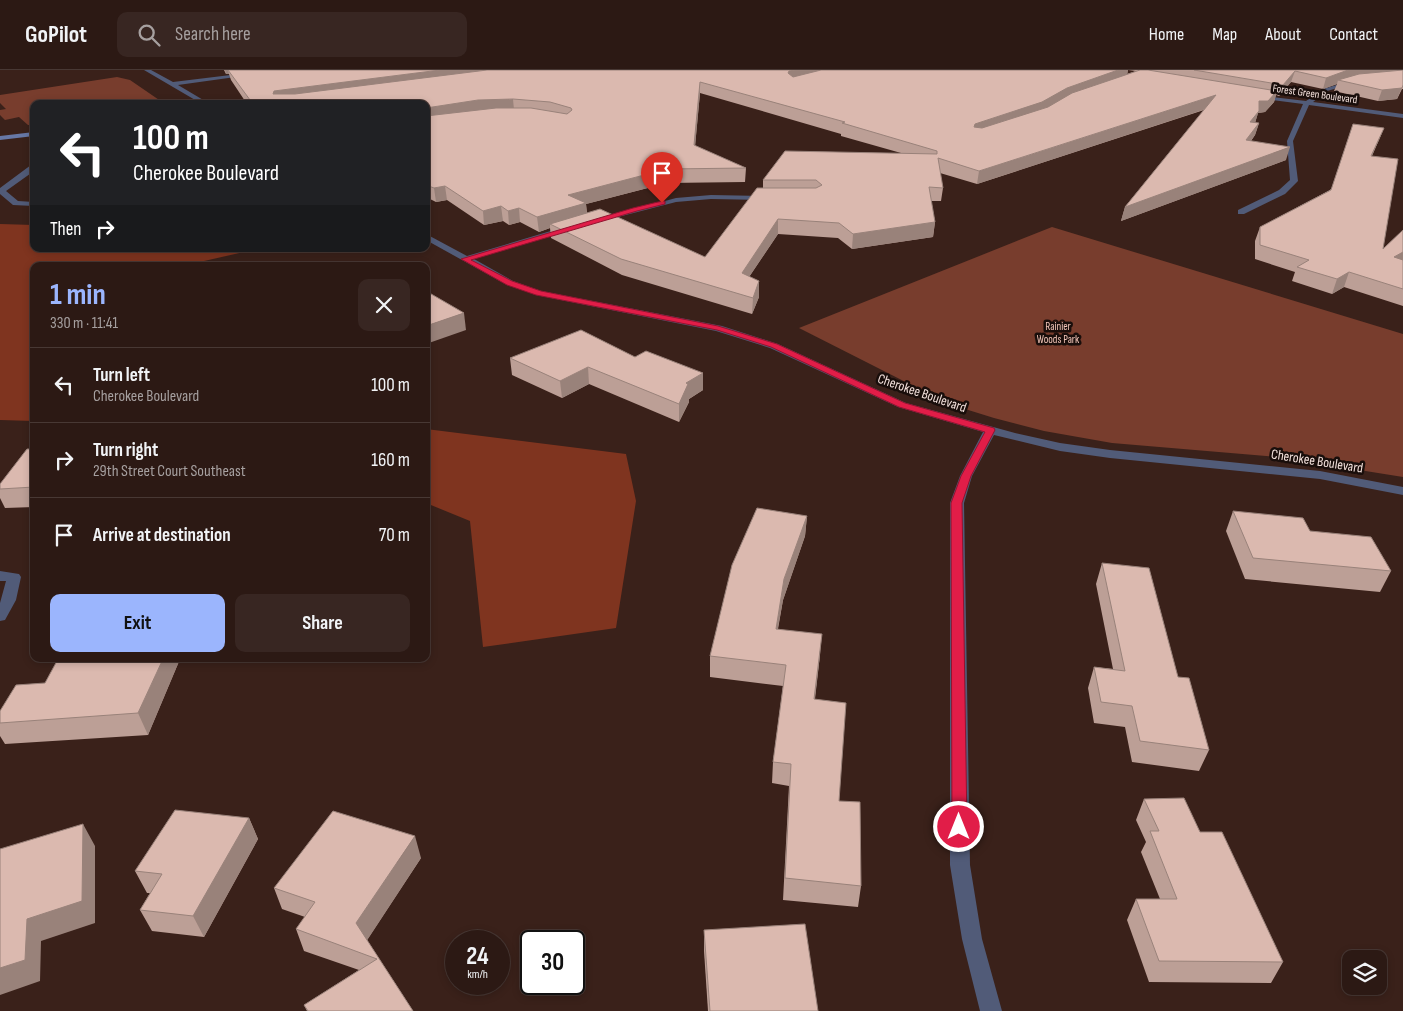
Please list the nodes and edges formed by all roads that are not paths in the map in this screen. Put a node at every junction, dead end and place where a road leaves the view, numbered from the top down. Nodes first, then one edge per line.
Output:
1 (147, 70) edge
2 (252, 74) edge
3 (1364, 81) edge
4 (171, 84) junction
5 (1248, 95) edge
6 (200, 100) edge
7 (1306, 104) junction
8 (1403, 116) edge
9 (30, 134) edge
10 (0, 138) edge
11 (30, 170) edge
12 (778, 198) edge
13 (30, 204) edge
14 (1241, 212) dead end
15 (588, 223) edge
16 (579, 225) edge
17 (430, 238) edge
18 (464, 259) junction
19 (990, 430) junction
20 (1403, 491) edge
21 (7, 576) edge
22 (0, 616) edge
23 (991, 1011) edge

1 - 4 street
2 - 4 street
3 - 7 street
4 - 6 street
5 - 7 street, Forest Green Boulevard
7 - 8 street, Forest Green Boulevard
7 - 14 street
9 - 10 main road
11 - 13 street
12 - 15 street
16 - 18 street
17 - 18 street, Cherokee Boulevard
18 - 19 street, Cherokee Boulevard
19 - 20 street, Cherokee Boulevard
19 - 23 street
21 - 22 street

